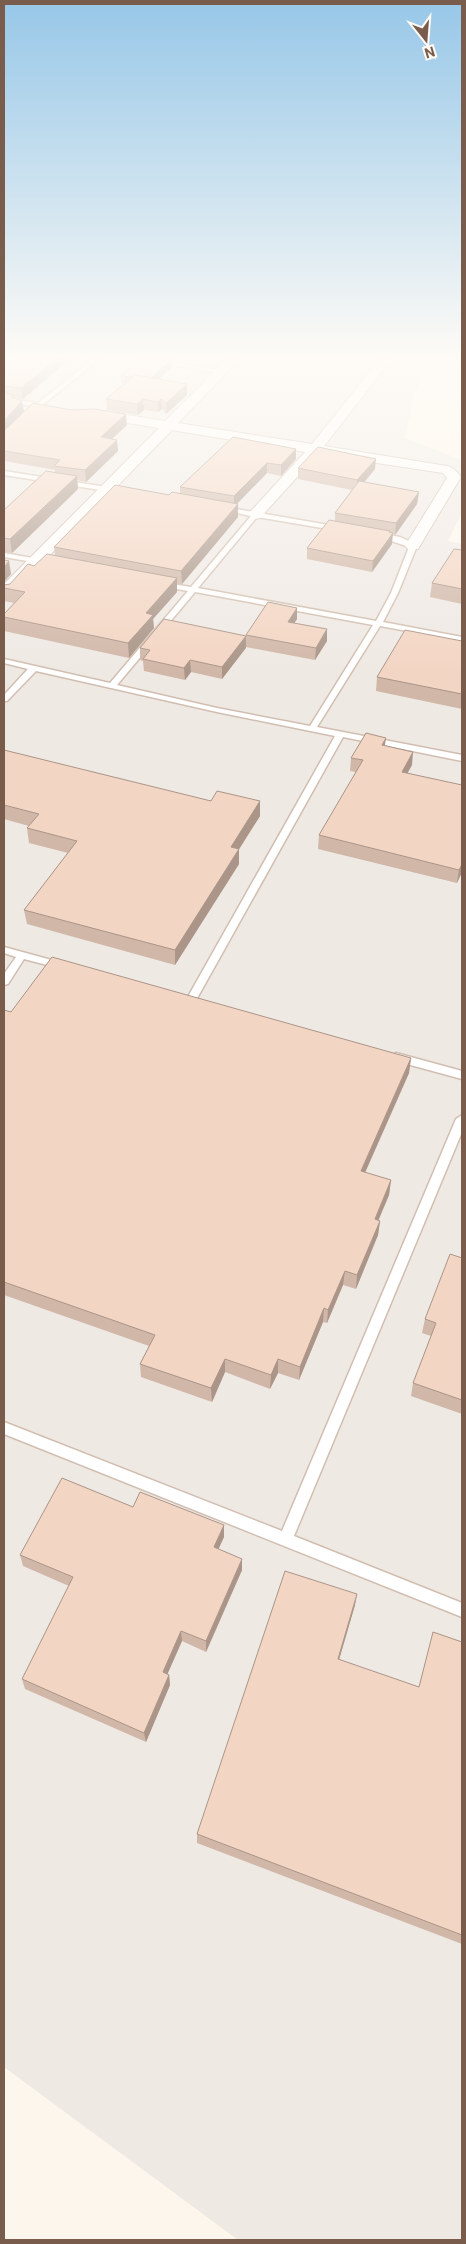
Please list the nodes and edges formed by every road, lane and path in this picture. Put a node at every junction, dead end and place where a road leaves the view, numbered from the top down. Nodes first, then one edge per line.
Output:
1 (135, 464) edge
2 (302, 464) edge
3 (408, 464) edge
4 (4, 473) edge
5 (113, 489) junction
6 (216, 508) edge
7 (255, 515) junction
8 (350, 531) edge
9 (369, 534) edge
10 (413, 546) junction
11 (4, 555) edge
12 (34, 560) junction
13 (52, 564) edge
14 (155, 583) edge
15 (192, 590) junction
16 (4, 593) edge
17 (377, 624) junction
18 (462, 638) edge
19 (4, 661) edge
20 (34, 668) junction
21 (112, 686) junction
22 (4, 698) edge
23 (312, 729) junction
24 (340, 734) junction
25 (462, 758) edge
26 (4, 950) edge
27 (22, 955) junction
28 (70, 968) edge
29 (4, 982) edge
30 (191, 1002) edge
31 (387, 1055) edge
32 (462, 1075) edge
33 (462, 1119) edge
34 (4, 1428) edge
35 (285, 1540) junction
36 (462, 1610) edge

1 - 5 street
2 - 7 street
3 - 10 street
4 - 5 lane
5 - 12 street
6 - 7 lane
7 - 8 lane
7 - 15 lane
9 - 10 lane
10 - 17 lane
11 - 12 lane
12 - 13 lane
12 - 16 street
14 - 15 lane
15 - 17 lane
15 - 21 lane
17 - 18 lane
17 - 23 lane
19 - 20 lane
20 - 21 lane
20 - 22 lane
21 - 23 lane
23 - 24 lane
24 - 25 lane
24 - 30 lane
26 - 27 lane
27 - 28 lane
27 - 29 lane
31 - 32 lane
33 - 35 lane
34 - 35 lane
35 - 36 lane

